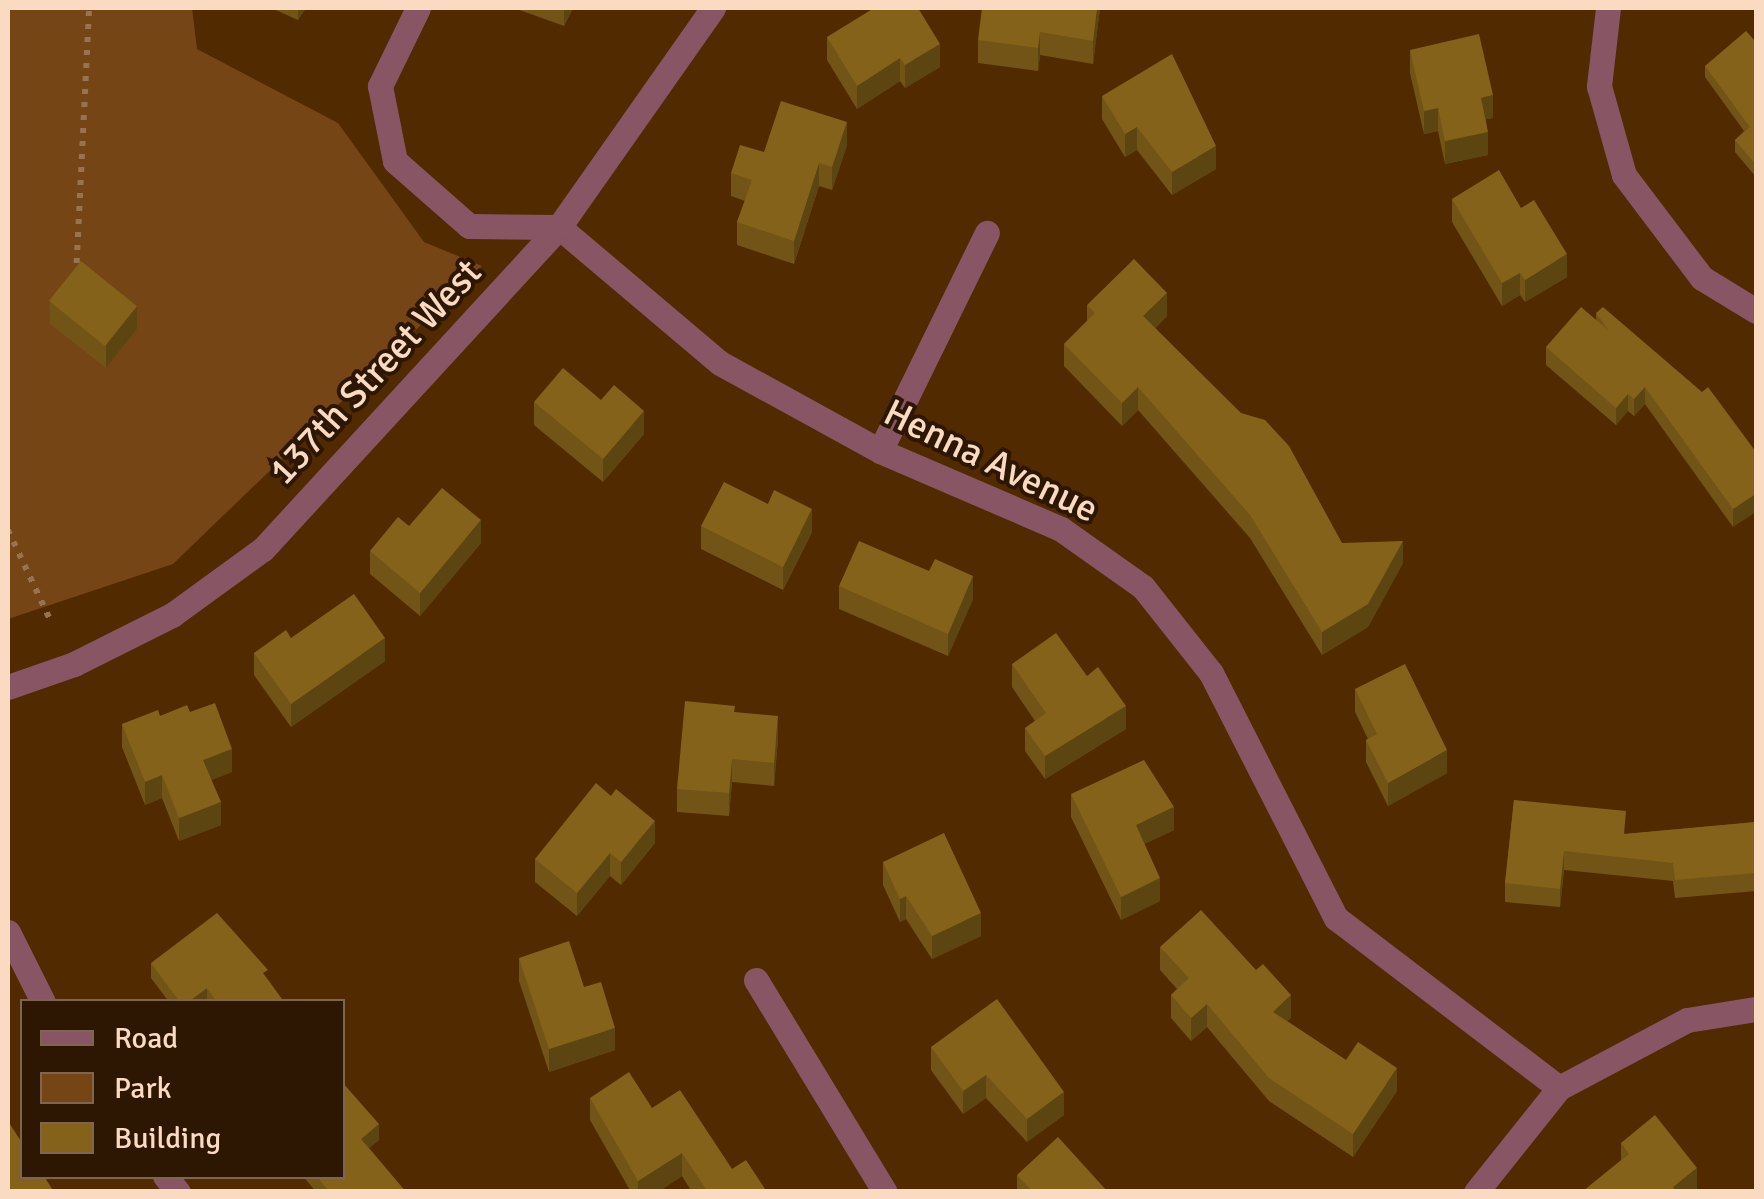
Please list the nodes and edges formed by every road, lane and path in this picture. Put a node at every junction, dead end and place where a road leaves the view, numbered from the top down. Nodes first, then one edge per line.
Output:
1 (89, 8) edge
2 (418, 8) edge
3 (713, 8) edge
4 (1608, 8) edge
5 (559, 227) junction
6 (987, 233) dead end
7 (75, 291) edge
8 (1756, 311) edge
9 (880, 451) junction
10 (8, 530) edge
11 (51, 622) dead end
12 (8, 687) edge
13 (8, 932) edge
14 (756, 980) dead end
15 (42, 999) edge
16 (1756, 1009) edge
17 (1559, 1088) junction
18 (885, 1192) edge
19 (1476, 1192) edge

1 - 7 path
2 - 5 street
3 - 5 street, 137th Street West
4 - 8 street
5 - 9 street, Henna Avenue
5 - 12 street, 137th Street West
6 - 9 street
9 - 17 street, Henna Avenue
10 - 11 path
13 - 15 street
14 - 18 street
16 - 17 street
17 - 19 street

